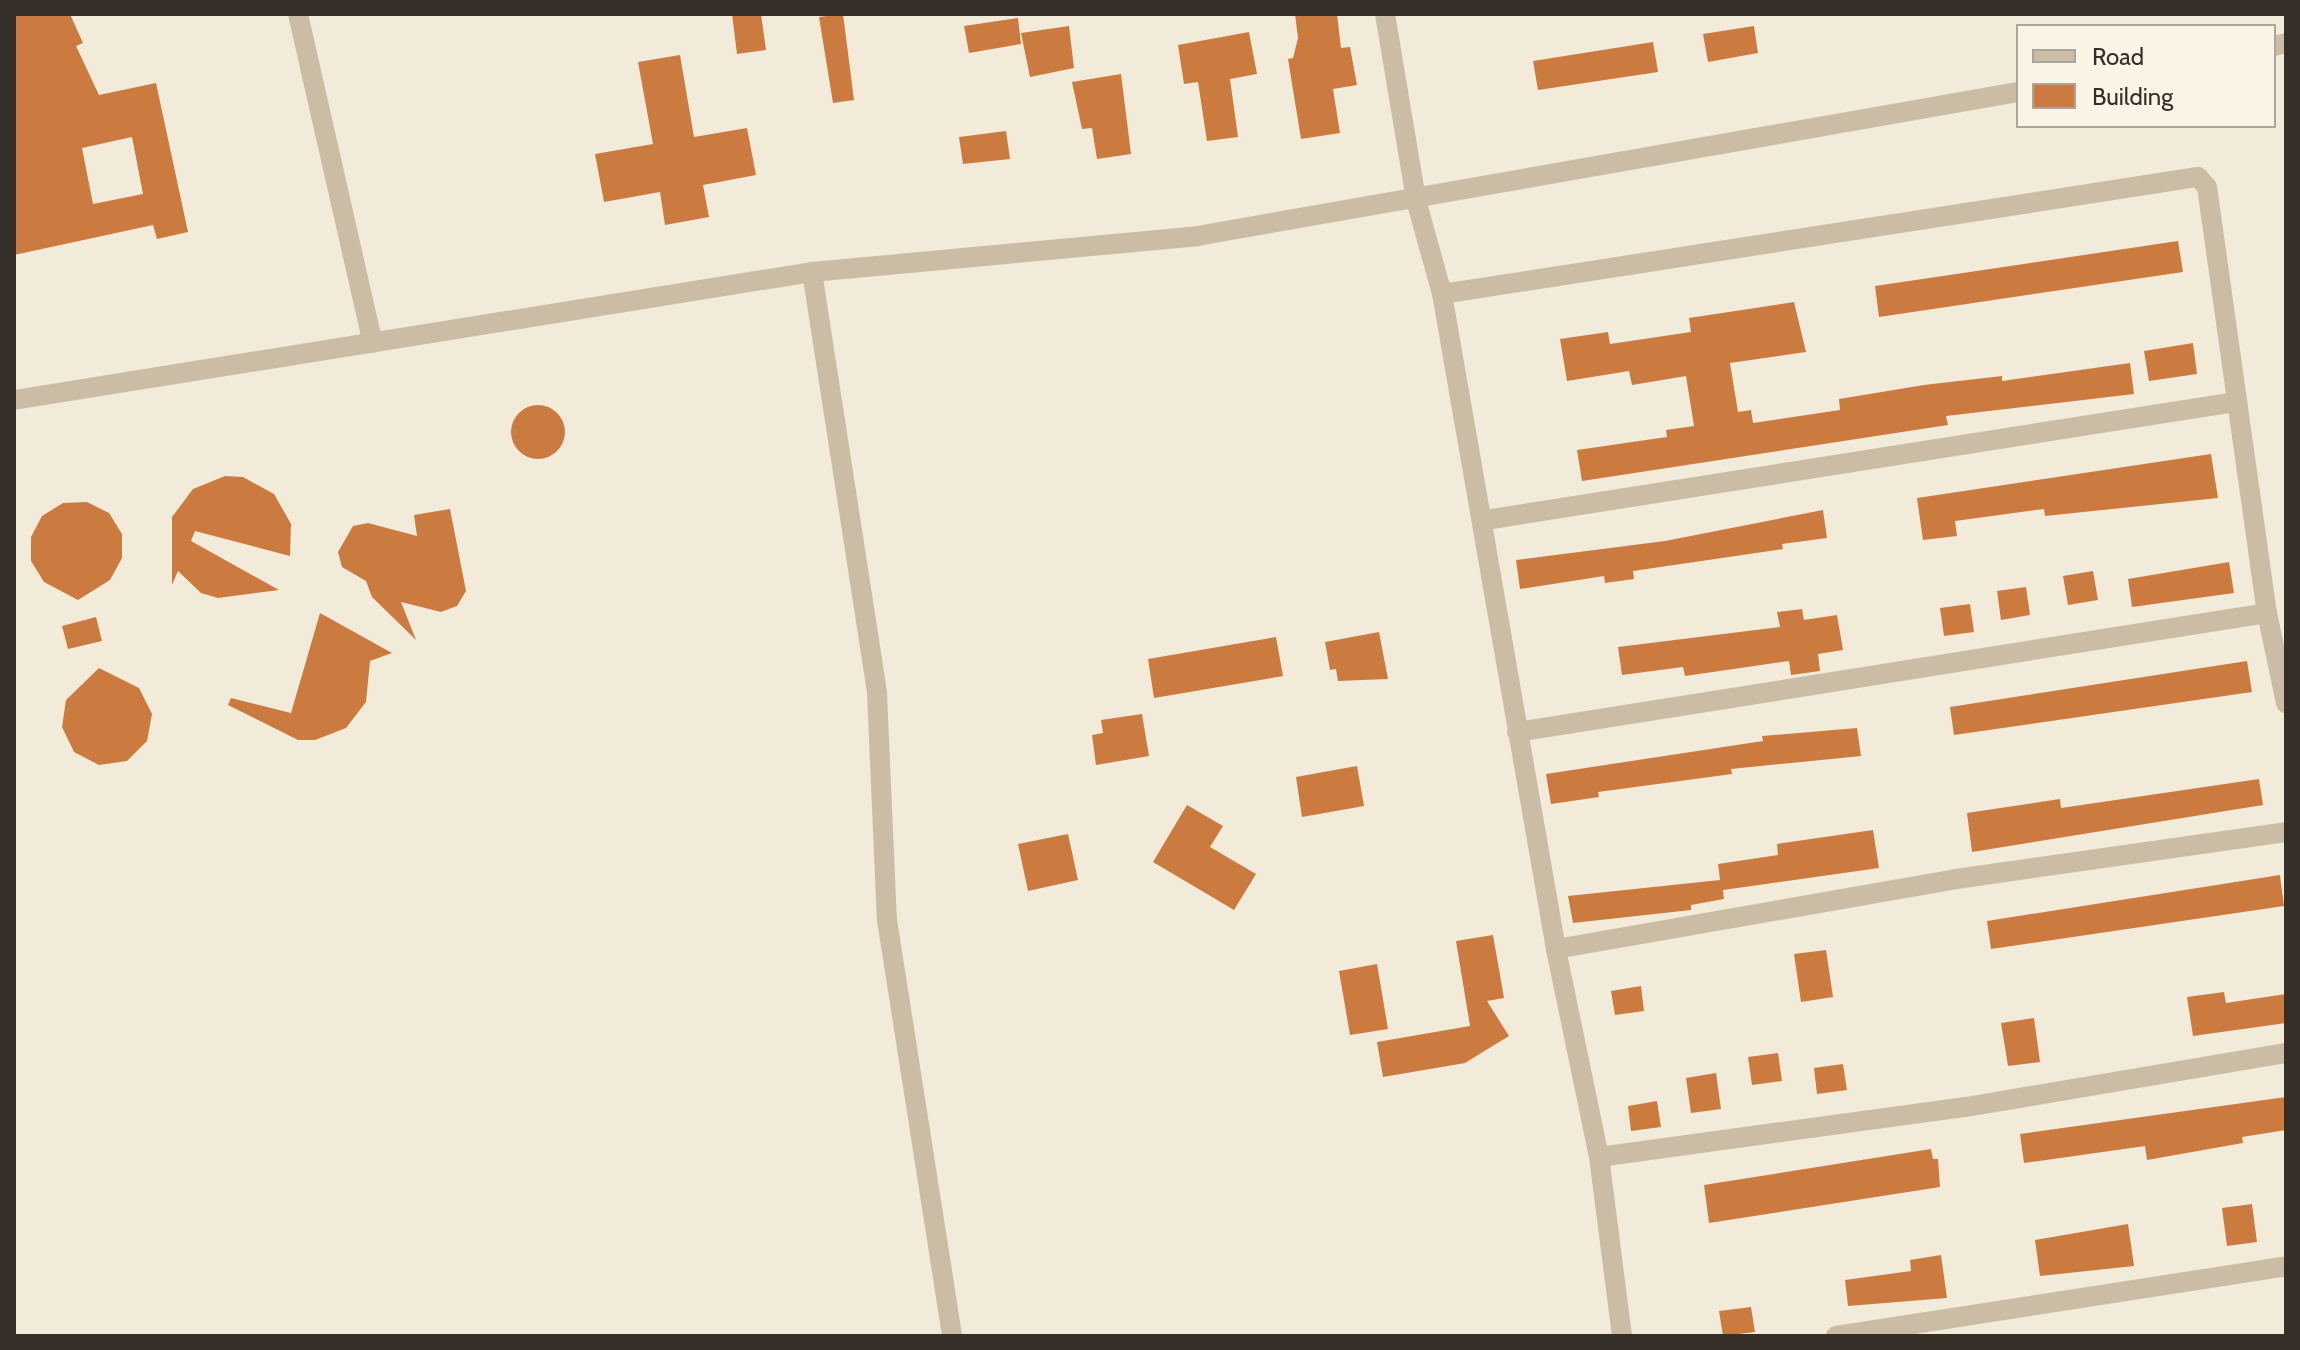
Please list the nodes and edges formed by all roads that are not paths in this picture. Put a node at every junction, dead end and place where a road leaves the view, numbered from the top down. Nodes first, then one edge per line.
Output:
1 (298, 14) edge
2 (1385, 14) edge
3 (2016, 92) edge
4 (1416, 200) junction
5 (812, 272) junction
6 (1442, 294) junction
7 (373, 343) junction
8 (14, 400) edge
9 (2235, 402) junction
10 (1485, 520) junction
11 (2267, 613) junction
12 (2286, 703) edge
13 (1517, 732) junction
14 (2286, 832) edge
15 (1556, 949) junction
16 (2286, 1053) edge
17 (1599, 1157) junction
18 (2286, 1266) edge
19 (952, 1336) edge
20 (1622, 1336) edge
21 (1836, 1336) edge

1 - 7 street
2 - 4 street
3 - 4 street
4 - 5 street
4 - 6 street
5 - 7 street
5 - 19 street
6 - 9 street
6 - 10 street
7 - 8 street
9 - 10 street
9 - 11 street
10 - 13 street
11 - 12 street
11 - 13 street
13 - 15 street
14 - 15 street
15 - 17 street
16 - 17 street
17 - 20 street
18 - 21 street

